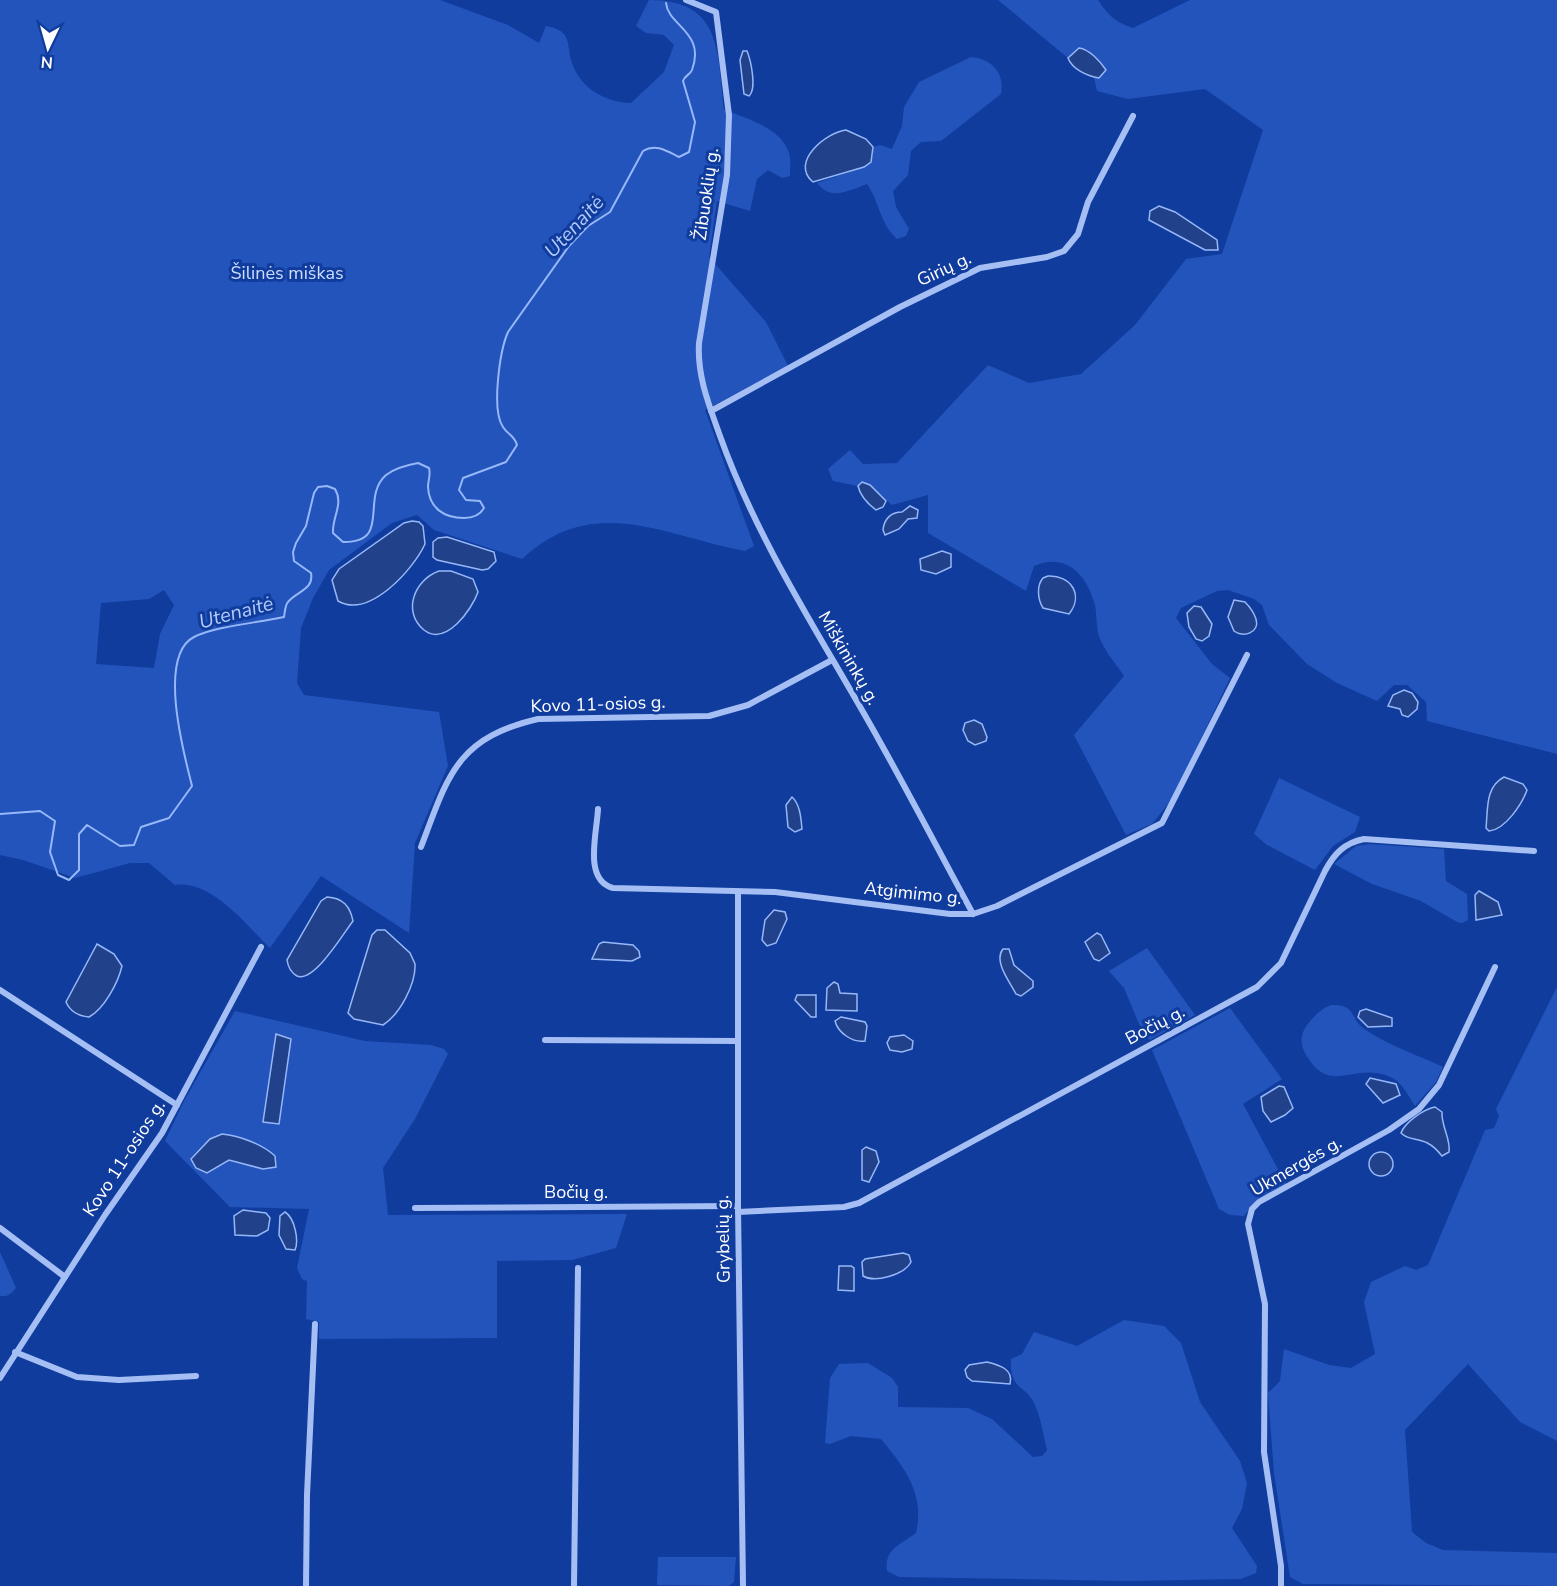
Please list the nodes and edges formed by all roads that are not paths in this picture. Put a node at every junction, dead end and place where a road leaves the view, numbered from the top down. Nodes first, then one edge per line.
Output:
1 (686, 0) edge
2 (1133, 116) dead end
3 (711, 411) junction
4 (1247, 655) dead end
5 (832, 660) junction
6 (598, 809) dead end
7 (421, 847) dead end
8 (1534, 852) dead end
9 (738, 892) junction
10 (973, 914) junction
11 (261, 947) dead end
12 (1494, 967) dead end
13 (0, 990) edge
14 (545, 1040) dead end
15 (736, 1041) junction
16 (177, 1105) junction
17 (415, 1208) dead end
18 (738, 1209) junction
19 (0, 1228) edge
20 (578, 1268) dead end
21 (65, 1277) junction
22 (315, 1324) dead end
23 (15, 1352) junction
24 (196, 1376) dead end
25 (0, 1378) edge
26 (306, 1586) edge
27 (574, 1586) edge
28 (743, 1586) edge
29 (1281, 1586) edge

1 - 3 street, Žibuoklių g.
2 - 3 street, Girių g.
3 - 5 street, Miškininkų g.
4 - 10 street, Atgimimo g.
5 - 7 street, Kovo 11-osios g.
5 - 10 street, Miškininkų g.
6 - 9 street, Atgimimo g.
8 - 18 street, Bočių g.
9 - 10 street, Atgimimo g.
9 - 15 street, Grybelių g.
11 - 16 street, Kovo 11-osios g.
12 - 29 street, Ukmergės g.
13 - 16 street
14 - 15 street
15 - 18 street, Grybelių g.
16 - 21 street, Kovo 11-osios g.
17 - 18 street, Bočių g.
18 - 28 street, Grybelių g.
19 - 21 street
20 - 27 street
21 - 23 street, Kovo 11-osios g.
22 - 26 street
23 - 24 street
23 - 25 street, Kovo 11-osios g.

